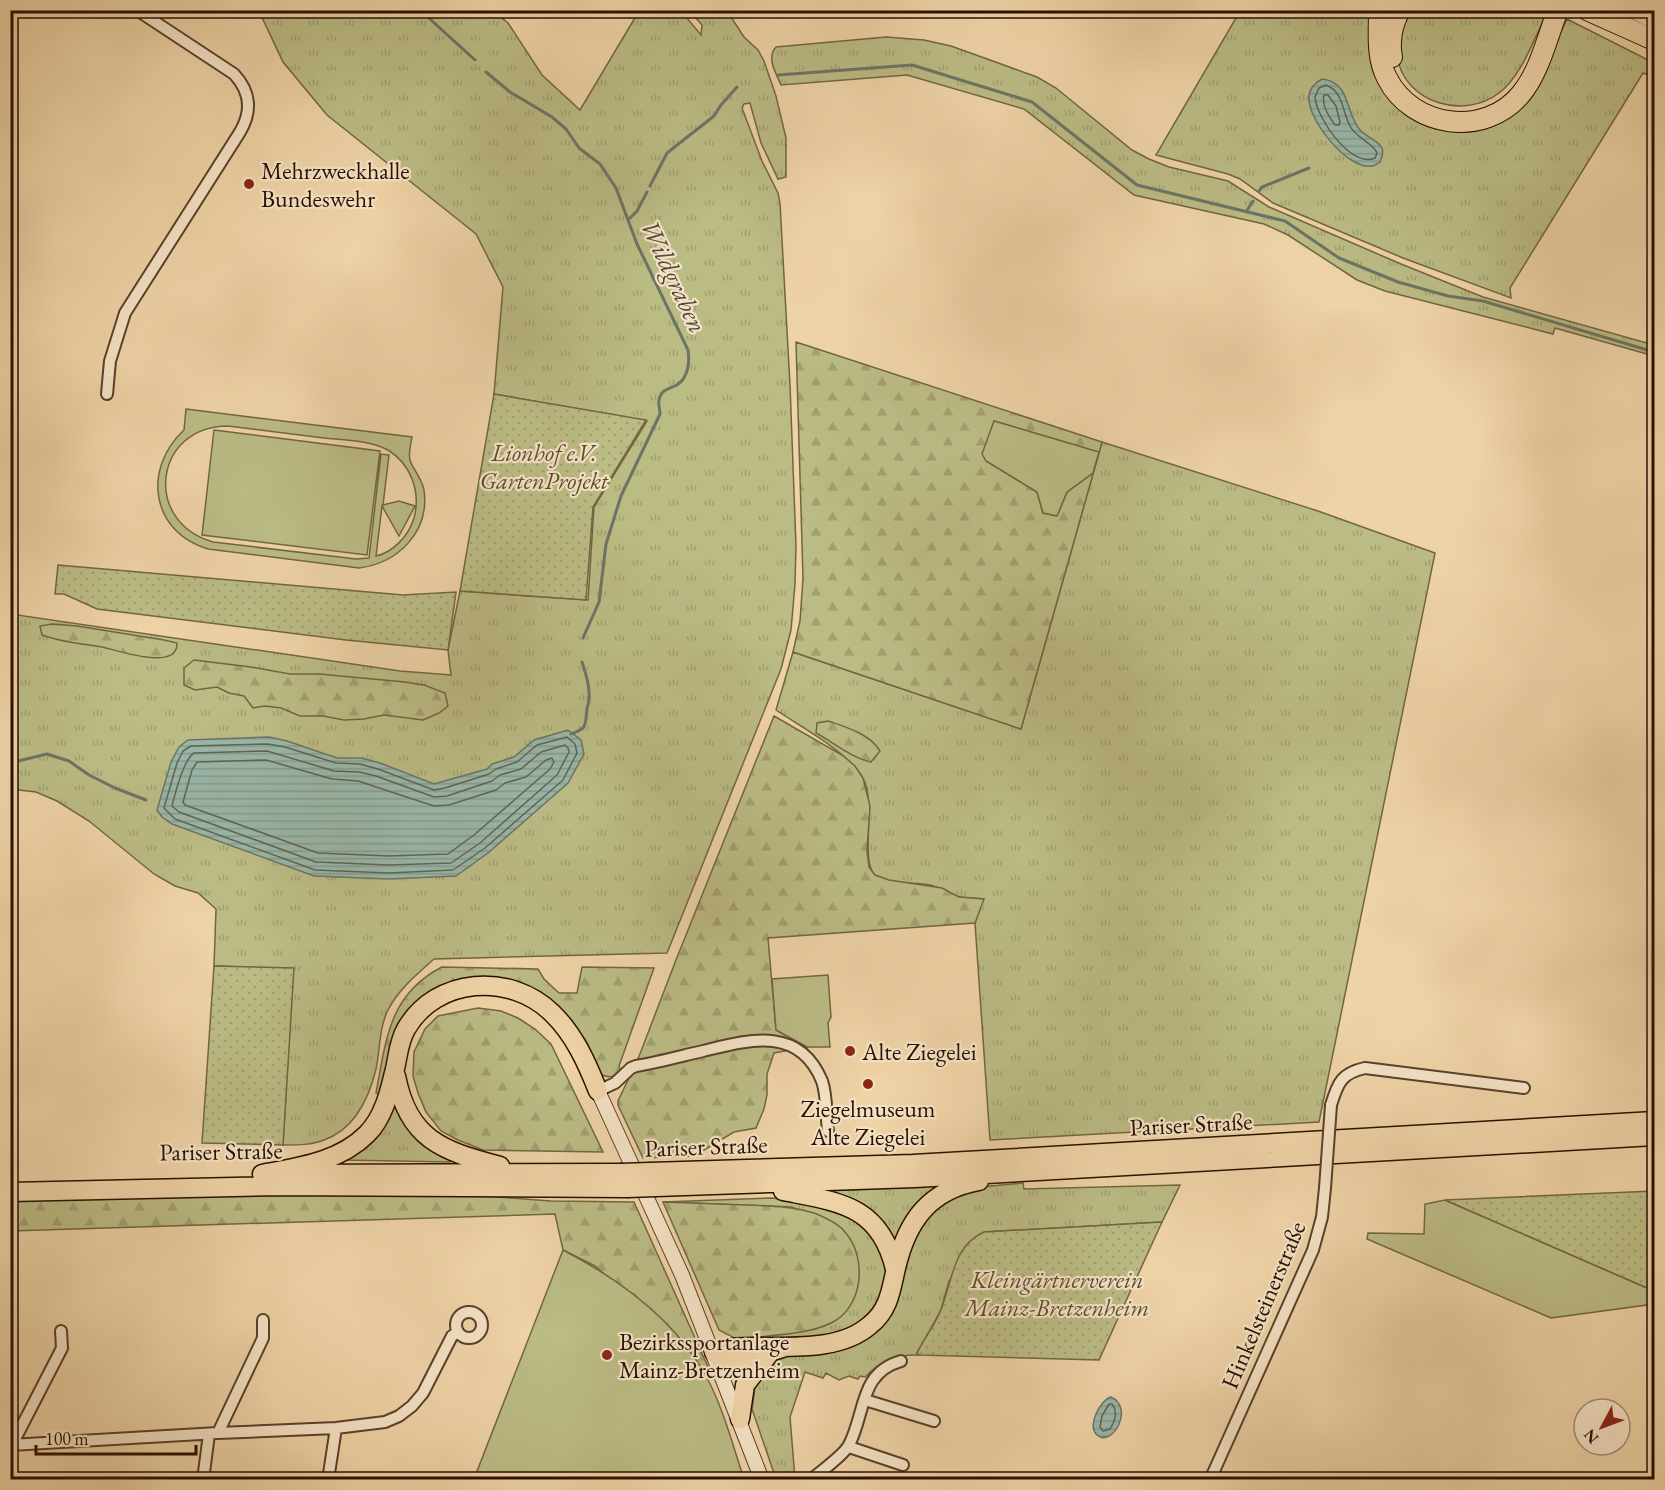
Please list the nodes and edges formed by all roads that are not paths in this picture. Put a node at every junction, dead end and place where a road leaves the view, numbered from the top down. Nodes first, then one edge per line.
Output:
1 (137, 10) edge
2 (1378, 10) edge
3 (1400, 10) edge
4 (1637, 10) edge
5 (1590, 12) edge
6 (1557, 13) edge
7 (1654, 18) edge
8 (1654, 40) edge
9 (107, 394) dead end
10 (395, 1071) junction
11 (1524, 1088) dead end
12 (598, 1090) junction
13 (1654, 1108) edge
14 (1654, 1121) edge
15 (1570, 1126) junction
16 (828, 1131) dead end
17 (1654, 1138) edge
18 (1040, 1171) junction
19 (523, 1172) junction
20 (262, 1174) junction
21 (10, 1179) edge
22 (623, 1180) junction
23 (653, 1180) junction
24 (752, 1185) junction
25 (10, 1192) edge
26 (896, 1270) junction
27 (263, 1320) dead end
28 (61, 1331) dead end
29 (458, 1332) dead end
30 (778, 1350) junction
31 (714, 1352) junction
32 (901, 1361) dead end
33 (865, 1400) junction
34 (740, 1419) junction
35 (934, 1421) dead end
36 (336, 1428) junction
37 (213, 1433) junction
38 (849, 1447) junction
39 (11, 1449) edge
40 (903, 1465) dead end
41 (203, 1479) edge
42 (328, 1479) edge
43 (762, 1479) edge
44 (811, 1479) edge
45 (1210, 1479) edge

1 - 9 street
2 - 6 highway
3 - 6 highway
4 - 7 highway
5 - 8 highway
10 - 12 highway
10 - 19 highway
10 - 20 highway
11 - 45 street, Hinkelsteinerstraße, bridge
12 - 16 street
12 - 31 street
13 - 15 highway
14 - 15 highway, Pariser Straße
15 - 23 highway, Pariser Straße
17 - 18 highway, Pariser Straße
18 - 24 highway, Pariser Straße
18 - 26 highway
19 - 20 highway, Pariser Straße
19 - 22 highway, Pariser Straße
20 - 21 highway, Pariser Straße
22 - 23 highway, Pariser Straße, bridge
22 - 25 highway, Pariser Straße
23 - 24 highway, Pariser Straße
24 - 26 highway
26 - 30 highway
27 - 37 street
28 - 39 street
29 - 36 street
30 - 31 highway
30 - 34 highway
31 - 34 street
32 - 33 street
33 - 35 street
33 - 38 street
34 - 43 street
36 - 37 street
36 - 42 street
37 - 39 street
37 - 41 street
38 - 40 street
38 - 44 street

